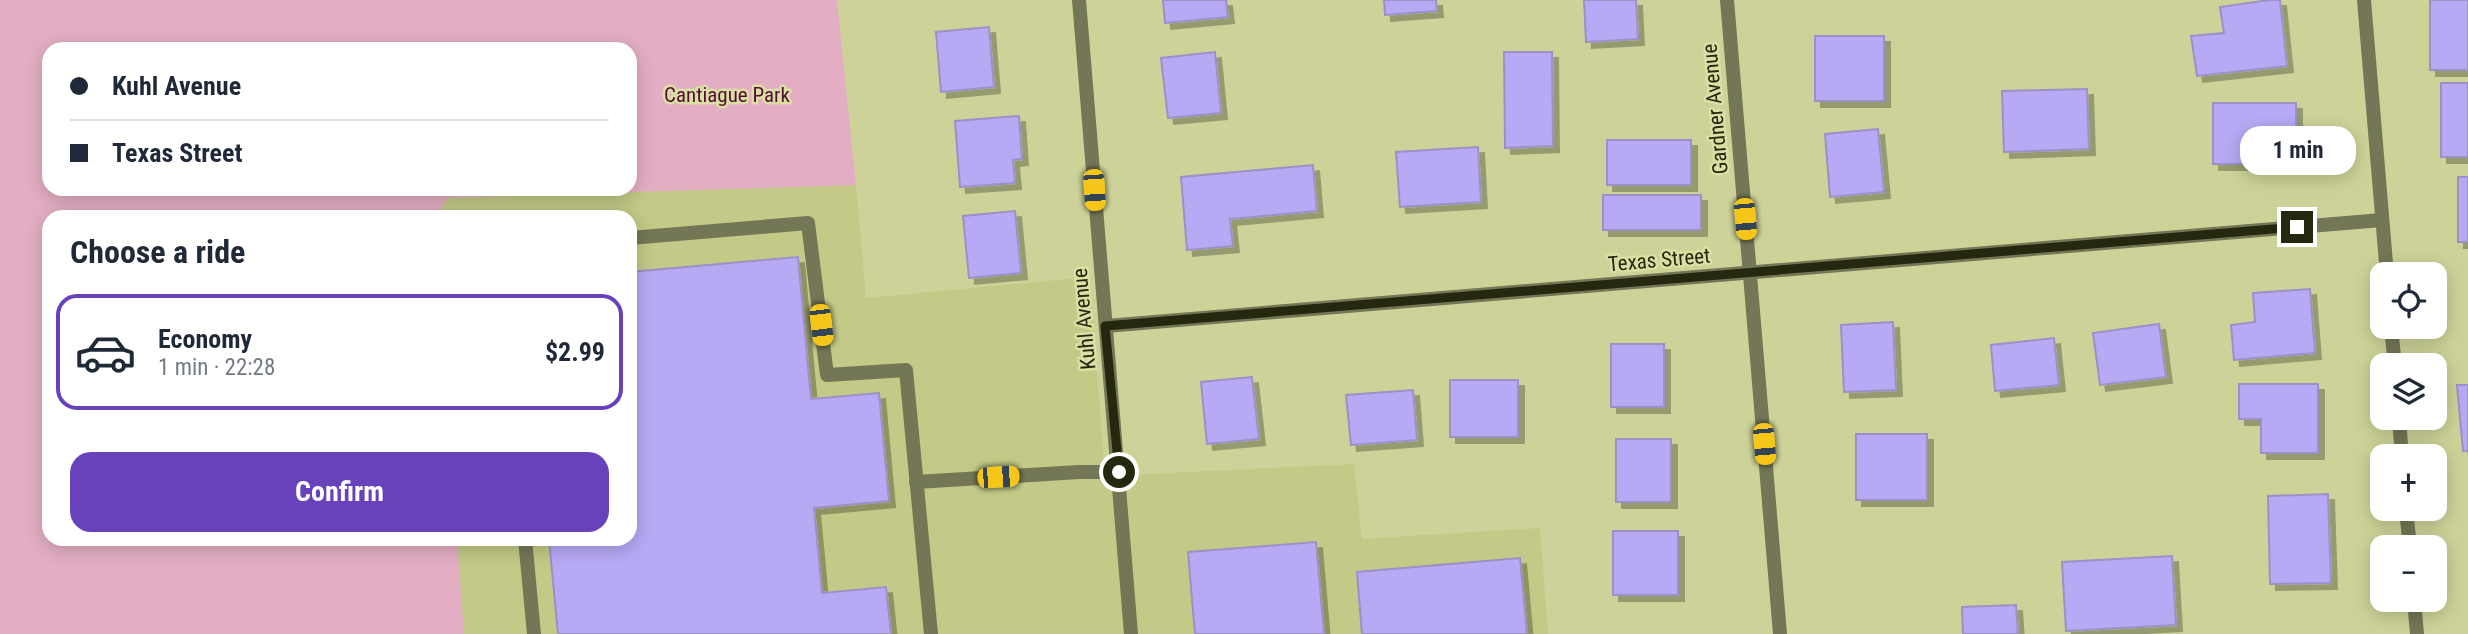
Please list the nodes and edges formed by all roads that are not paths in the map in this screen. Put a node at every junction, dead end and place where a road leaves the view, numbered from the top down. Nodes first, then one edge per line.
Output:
1 (1079, 0) edge
2 (1727, 0) edge
3 (2364, 0) edge
4 (2382, 220) junction
5 (637, 237) edge
6 (2386, 262) edge
7 (1750, 273) junction
8 (1105, 326) junction
9 (1119, 472) junction
10 (916, 482) junction
11 (526, 546) edge
12 (2415, 612) edge
13 (534, 634) edge
14 (931, 634) edge
15 (1131, 634) edge
16 (1780, 634) edge
17 (2417, 634) edge

1 - 8 street, Kuhl Avenue
2 - 7 street, Gardner Avenue
3 - 4 street
4 - 6 street
4 - 7 street, Texas Street
5 - 10 street
7 - 8 street, Texas Street
7 - 16 street, Gardner Avenue
8 - 9 street, Kuhl Avenue
9 - 10 street
9 - 15 street, Kuhl Avenue
10 - 14 street
11 - 13 street
12 - 17 street

